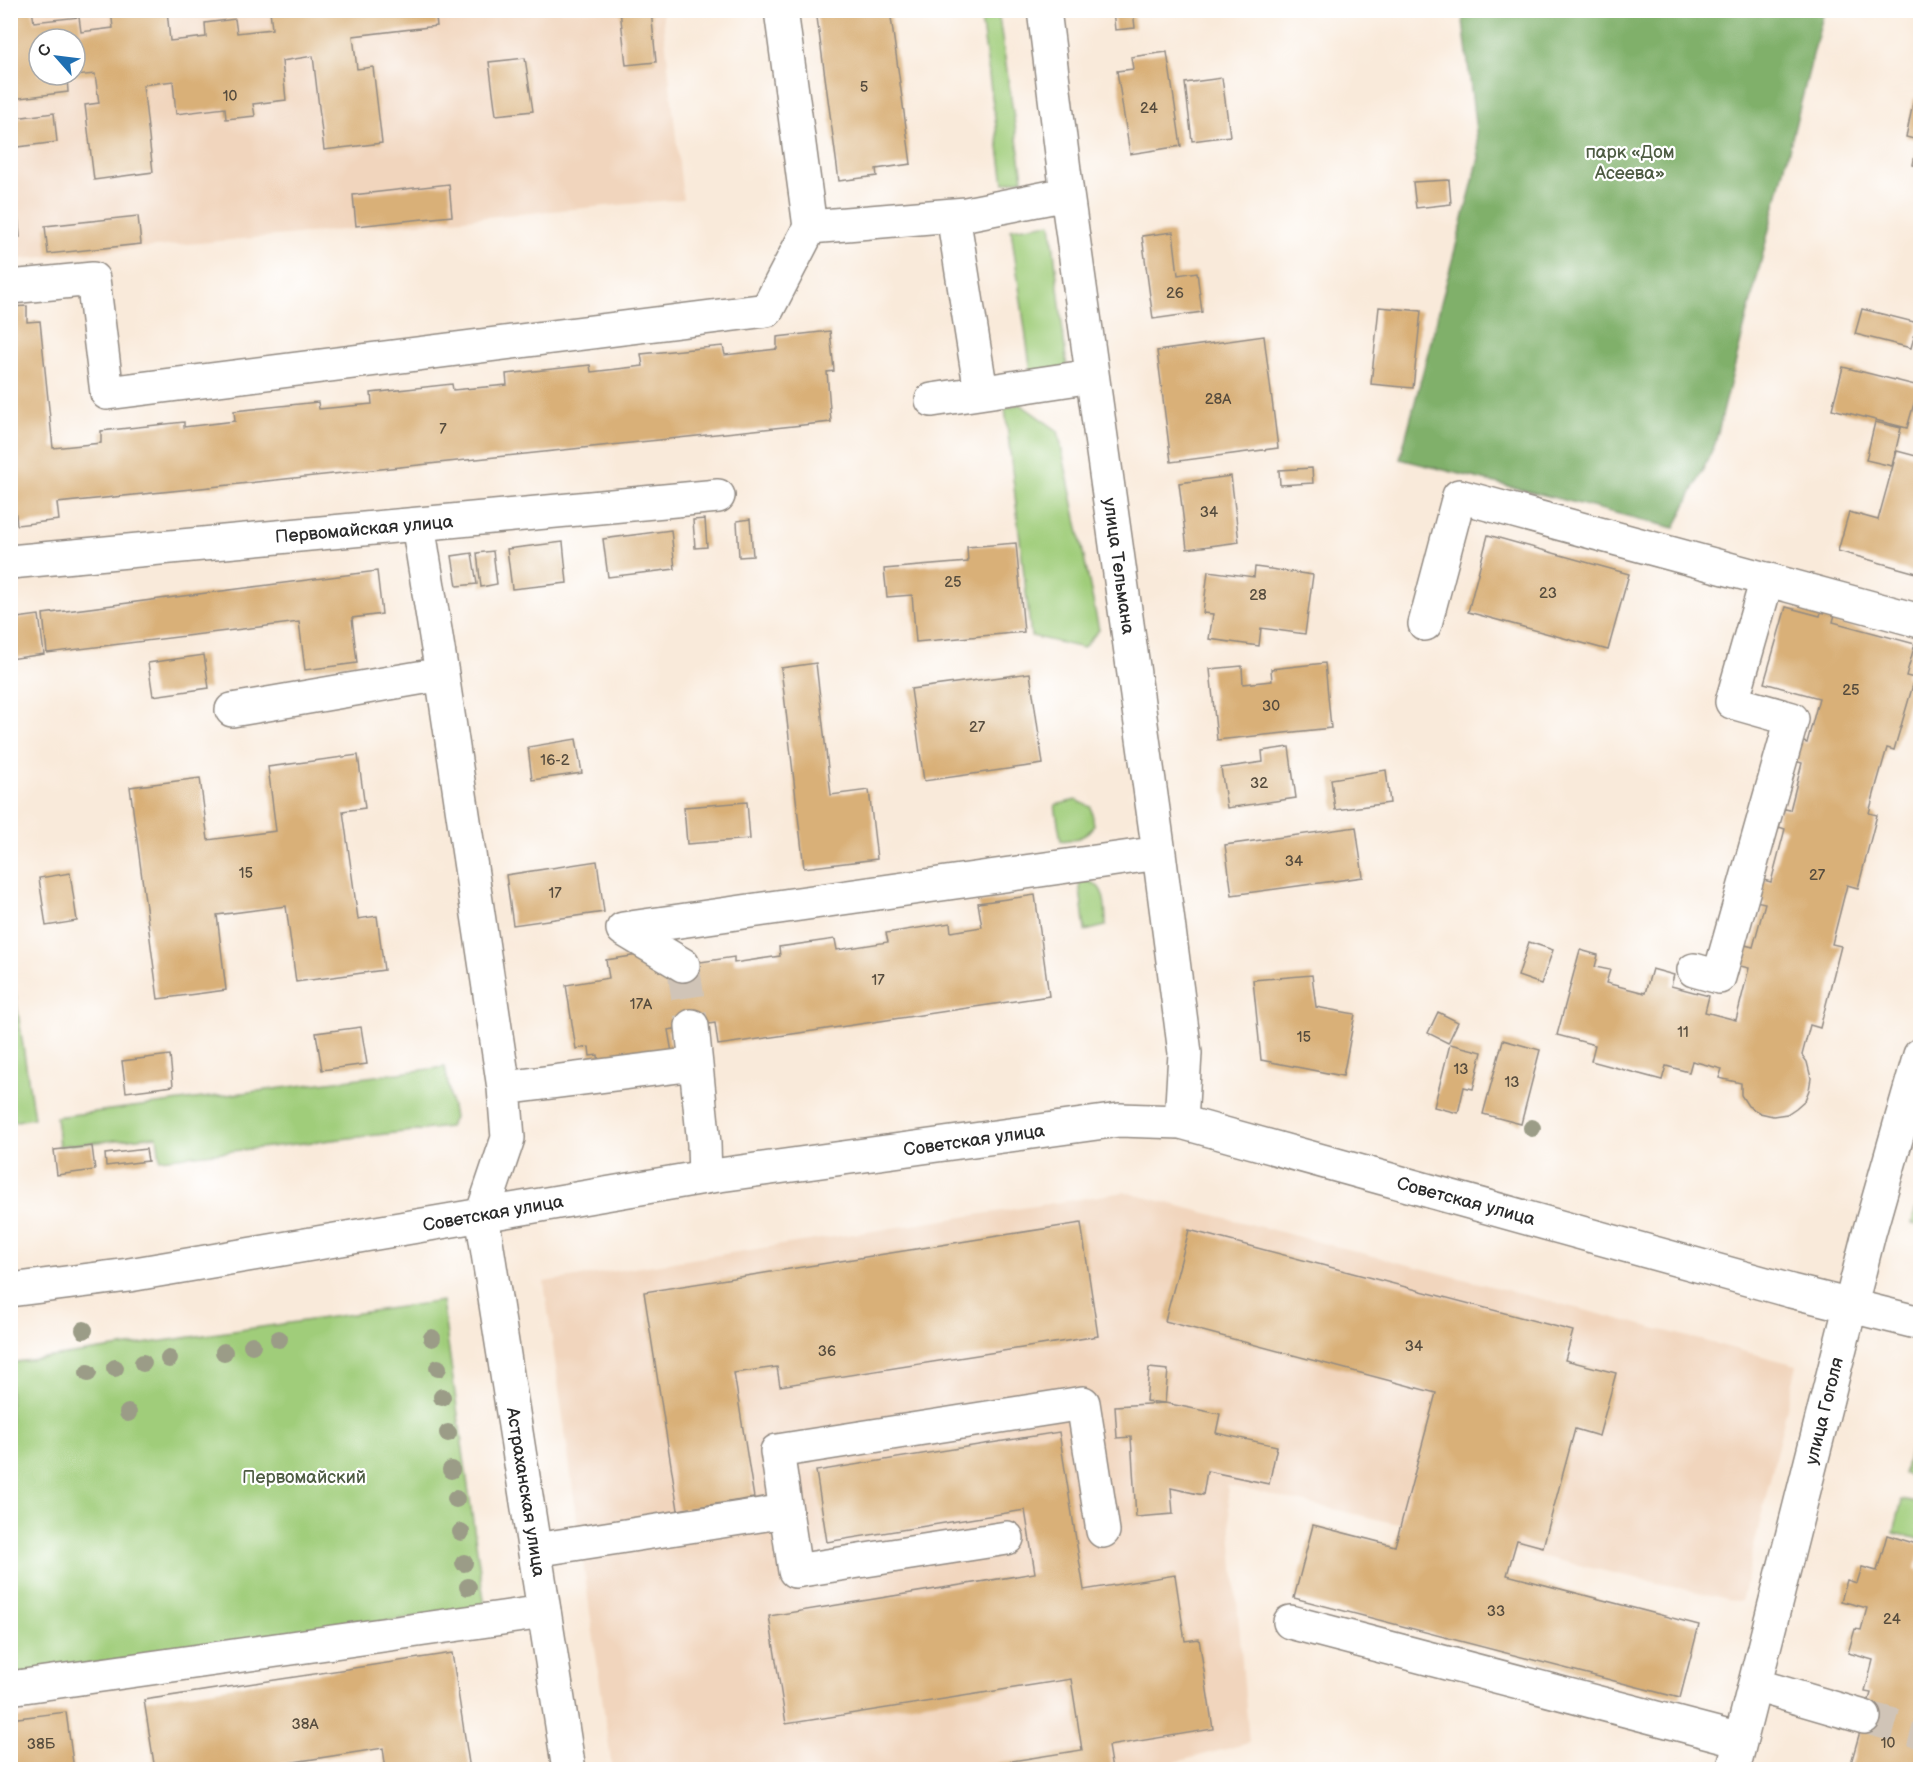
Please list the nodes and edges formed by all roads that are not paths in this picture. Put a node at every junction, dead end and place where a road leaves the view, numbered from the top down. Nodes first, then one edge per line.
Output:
1 (781, 10) edge
2 (1044, 10) edge
3 (1067, 194) junction
4 (953, 214) junction
5 (810, 227) junction
6 (10, 287) edge
7 (1092, 376) junction
8 (981, 392) junction
9 (932, 400) dead end
10 (718, 496) dead end
11 (418, 524) junction
12 (10, 562) edge
13 (1767, 579) junction
14 (1920, 621) edge
15 (1425, 624) dead end
16 (442, 674) junction
17 (232, 710) dead end
18 (1159, 853) junction
19 (683, 965) dead end
20 (1694, 970) dead end
21 (692, 1026) tunnel mouth
22 (1920, 1055) edge
23 (695, 1064) junction
24 (504, 1088) junction
25 (1915, 1099) edge
26 (1181, 1122) junction
27 (705, 1177) junction
28 (482, 1215) junction
29 (10, 1290) edge
30 (1851, 1306) junction
31 (1920, 1323) edge
32 (786, 1511) junction
33 (1103, 1532) dead end
34 (1007, 1538) dead end
35 (535, 1550) junction
36 (544, 1612) junction
37 (1290, 1622) dead end
38 (1755, 1685) junction
39 (10, 1688) edge
40 (1864, 1717) tunnel mouth
41 (1737, 1755) edge
42 (569, 1770) edge

1 - 5 street
2 - 3 street, улица Тельмана
3 - 4 street
3 - 7 street, улица Тельмана
4 - 5 street
4 - 8 street
5 - 6 street
7 - 8 street
7 - 18 street, улица Тельмана
8 - 9 street
10 - 11 street, Первомайская улица
11 - 12 street, Первомайская улица
11 - 16 street
13 - 14 street
13 - 15 street
13 - 20 street
16 - 17 street
16 - 24 street
18 - 19 street
18 - 26 street, улица Тельмана
21 - 23 street
22 - 25 street, улица Гоголя
23 - 24 street
23 - 27 street
24 - 28 street
25 - 30 street, улица Гоголя
26 - 27 street, Советская улица
26 - 30 street, Советская улица
27 - 28 street, Советская улица
28 - 29 street, Советская улица
28 - 35 street, Астраханская улица
30 - 31 street, Советская улица
30 - 38 street, улица Гоголя
32 - 33 street
32 - 34 street
32 - 35 street
35 - 36 street, Астраханская улица
36 - 39 street
36 - 42 street, Астраханская улица
37 - 41 street
38 - 40 street
38 - 41 street, улица Гоголя

